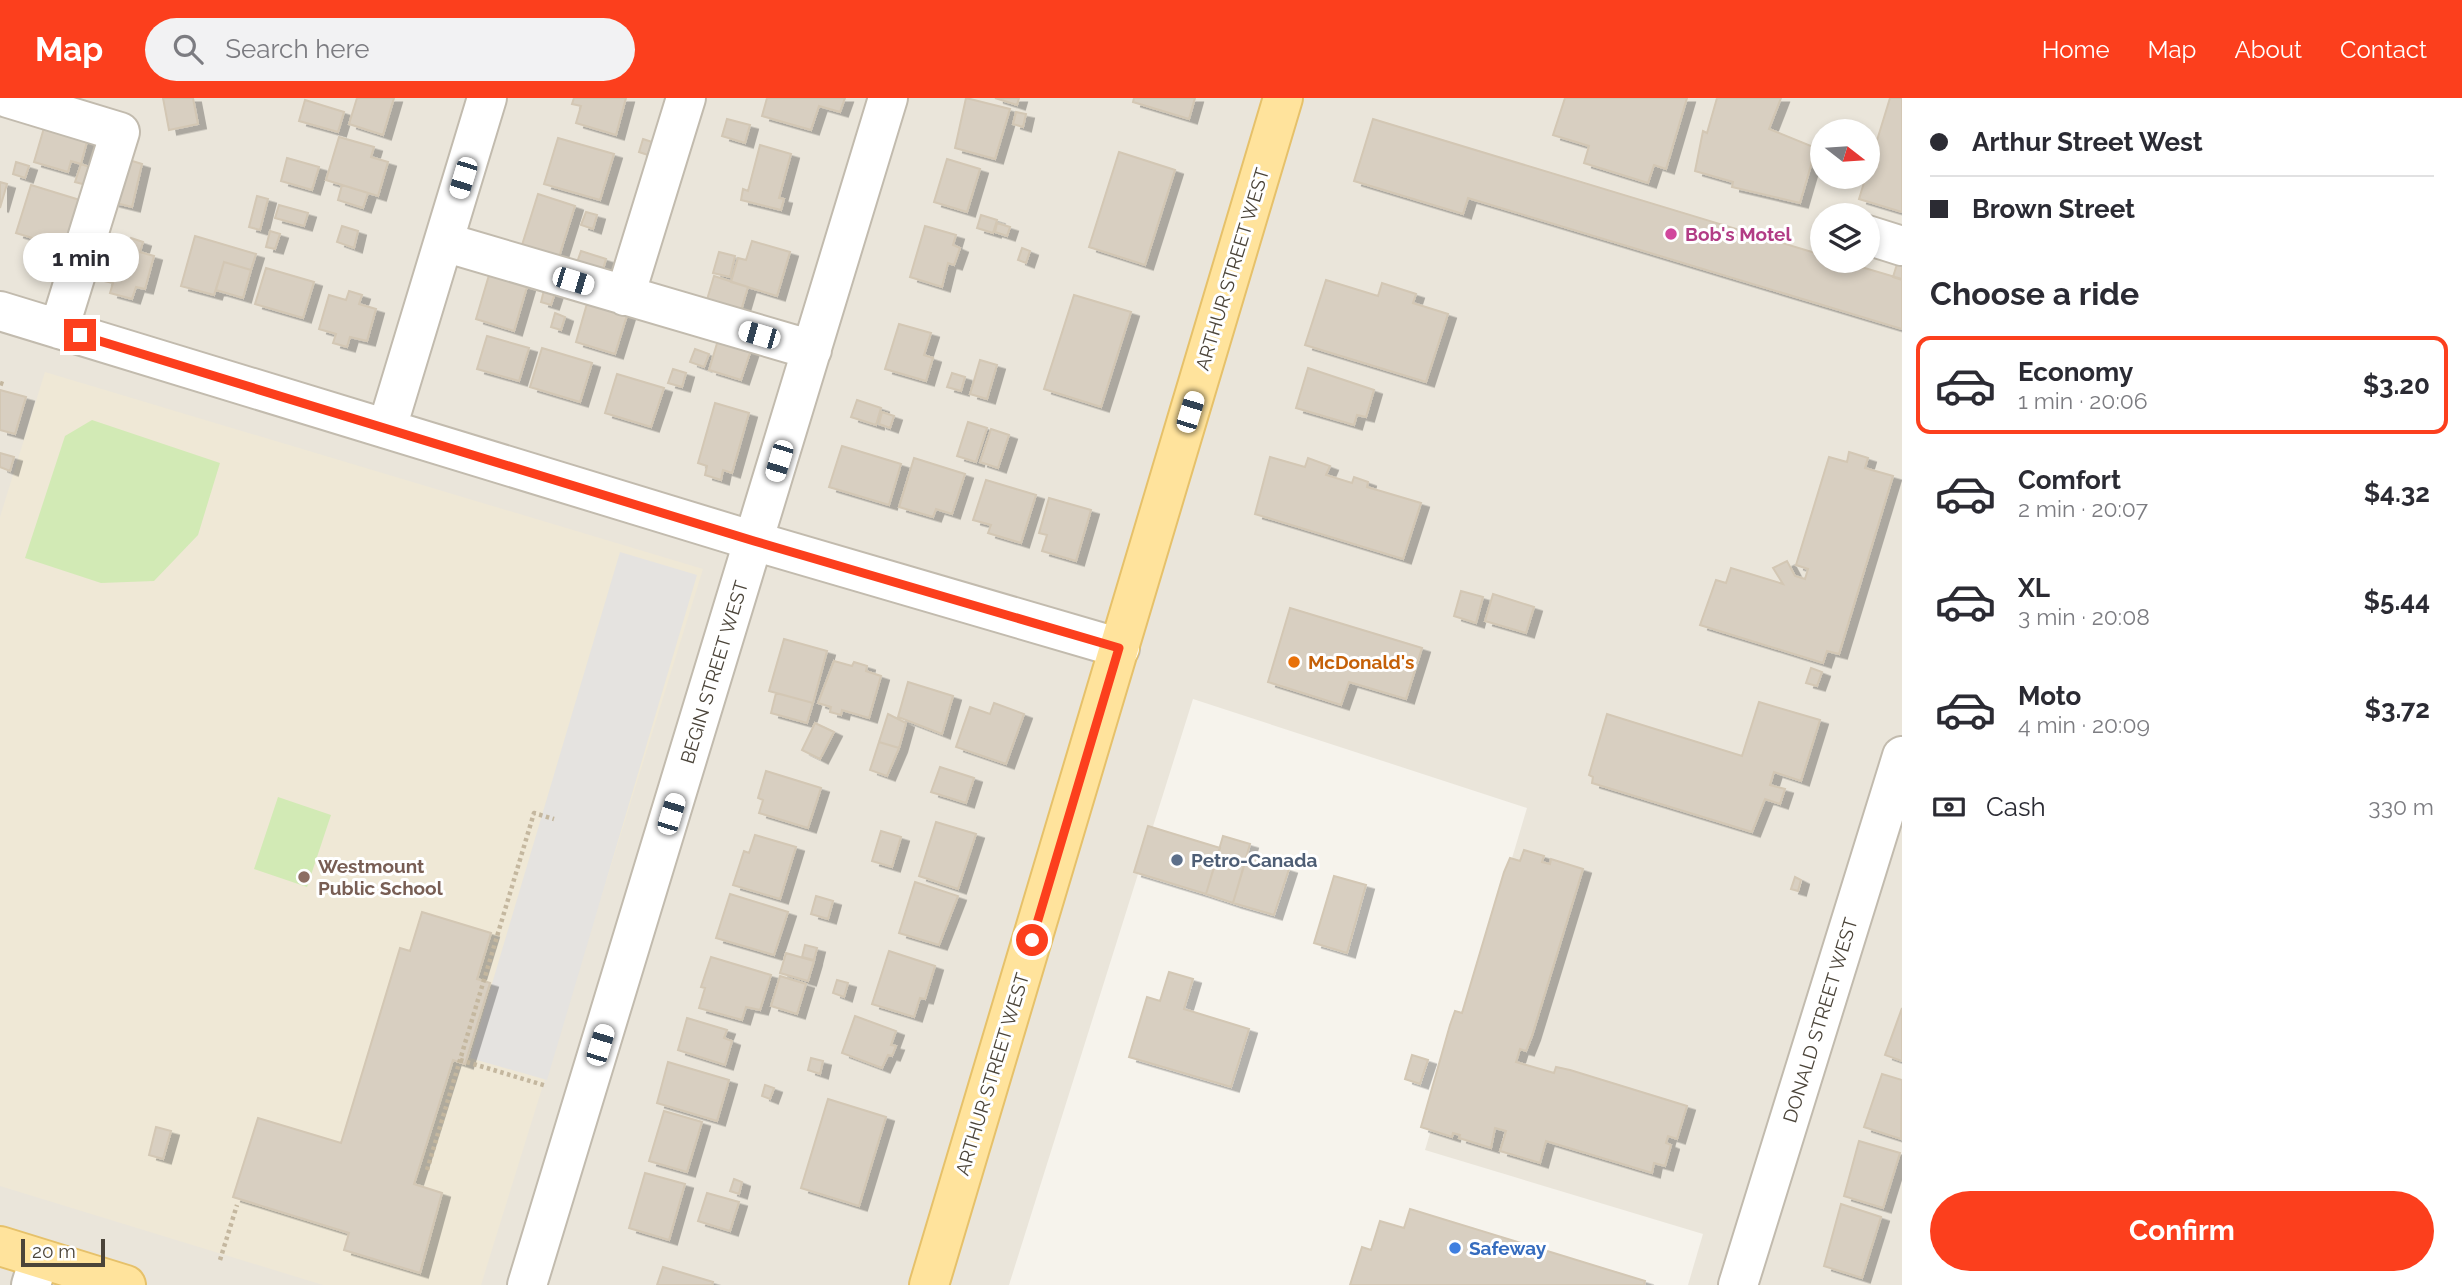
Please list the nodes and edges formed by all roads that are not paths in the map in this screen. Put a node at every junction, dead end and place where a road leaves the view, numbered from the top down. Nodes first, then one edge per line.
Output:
1 (8, 98) edge
2 (487, 98) edge
3 (686, 98) edge
4 (888, 98) edge
5 (1283, 98) edge
6 (1880, 239) edge
7 (444, 242) junction
8 (1902, 246) edge
9 (625, 296) junction
10 (0, 311) edge
11 (59, 330) junction
12 (812, 350) junction
13 (387, 428) junction
14 (754, 541) junction
15 (1119, 648) junction
16 (1902, 756) edge
17 (0, 1247) edge
18 (35, 1272) edge
19 (126, 1285) edge
20 (527, 1285) edge
21 (929, 1285) edge
22 (1738, 1285) edge

1 - 11 street
2 - 7 street
3 - 9 street
4 - 12 street, BEGIN STREET WEST
5 - 15 main road, ARTHUR STREET WEST
6 - 8 street
7 - 9 street
7 - 13 street
9 - 12 street
10 - 11 street
11 - 13 street
12 - 14 street, BEGIN STREET WEST
13 - 14 street
14 - 15 street
14 - 20 street, BEGIN STREET WEST
15 - 21 main road, ARTHUR STREET WEST
16 - 22 street, DONALD STREET WEST
17 - 18 main road
18 - 19 main road

